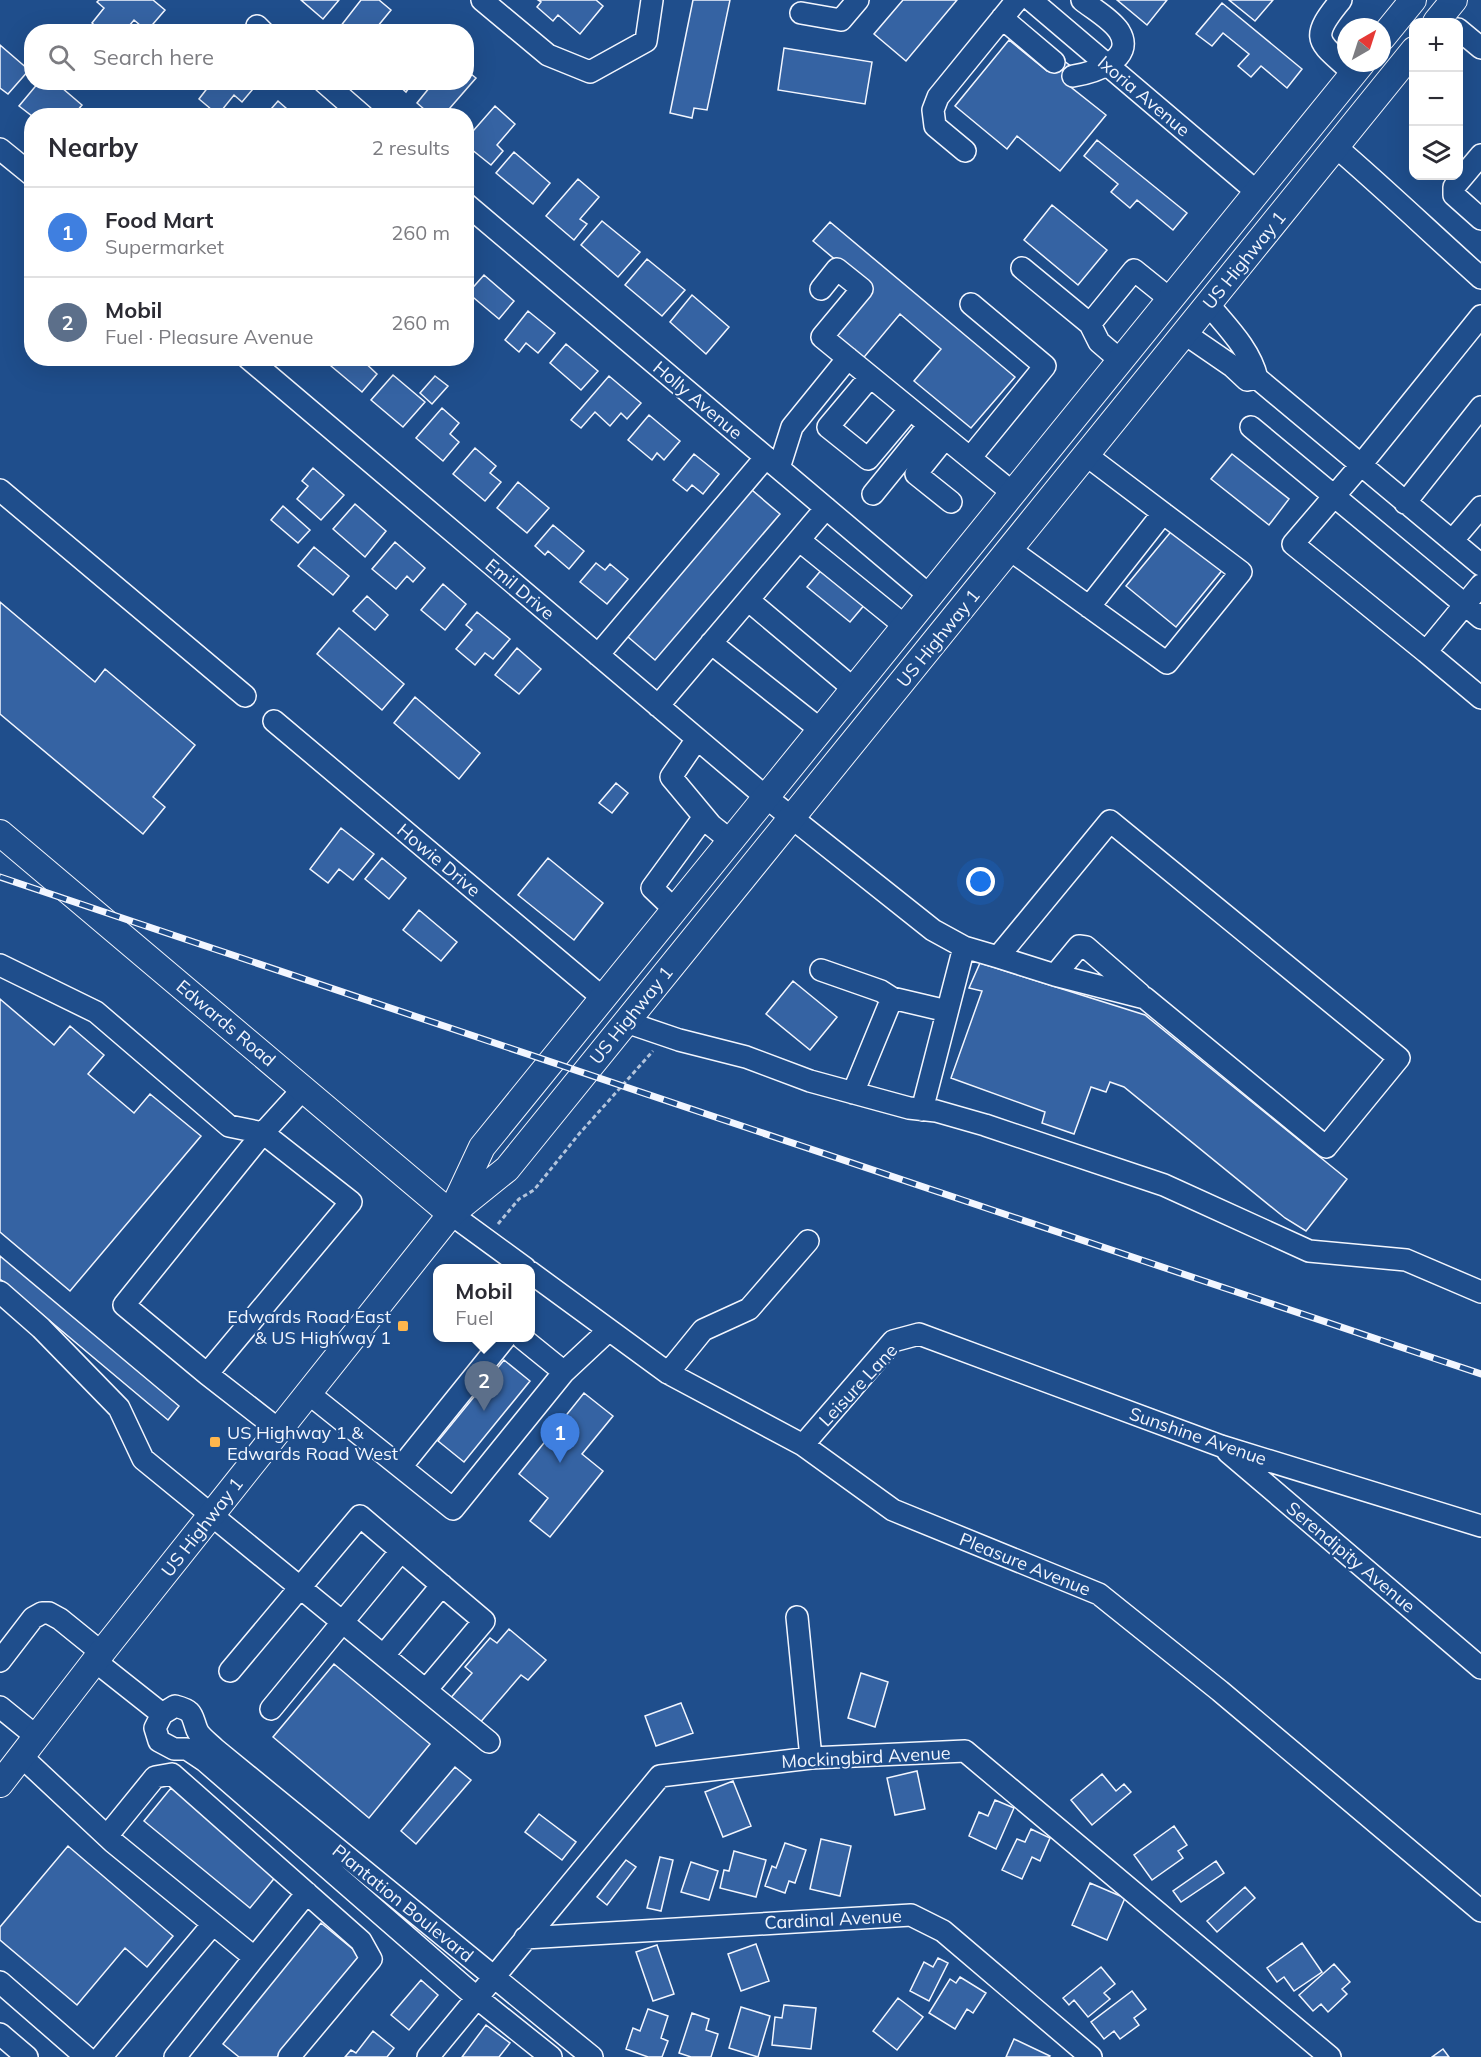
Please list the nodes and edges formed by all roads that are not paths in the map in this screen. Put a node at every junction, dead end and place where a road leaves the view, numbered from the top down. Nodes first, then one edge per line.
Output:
1 (483, 0) edge
2 (652, 0) edge
3 (858, 0) edge
4 (1082, 0) edge
5 (1341, 0) edge
6 (1413, 0) edge
7 (1419, 0) edge
8 (1031, 1) edge
9 (801, 13) dead end
10 (1443, 16) edge
11 (1002, 18) junction
12 (1391, 27) edge
13 (1481, 48) edge
14 (1337, 55) edge
15 (1409, 55) edge
16 (1054, 62) dead end
17 (1108, 66) junction
18 (1354, 72) edge
19 (1073, 76) dead end
20 (333, 90) edge
21 (354, 108) edge
22 (1335, 147) junction
23 (0, 148) edge
24 (965, 151) dead end
25 (1481, 155) edge
26 (24, 168) edge
27 (1257, 192) junction
28 (474, 211) edge
29 (1481, 219) edge
30 (1022, 268) dead end
31 (1481, 278) edge
32 (821, 289) dead end
33 (1170, 299) junction
34 (971, 304) dead end
35 (1208, 304) junction
36 (1481, 316) edge
37 (1090, 324) junction
38 (1184, 333) junction
39 (848, 358) junction
40 (1120, 360) junction
41 (257, 366) edge
42 (870, 377) junction
43 (1257, 378) junction
44 (1085, 404) junction
45 (1481, 407) edge
46 (910, 409) junction
47 (792, 427) junction
48 (828, 427) junction
49 (1251, 427) dead end
50 (937, 431) junction
51 (1086, 455) junction
52 (970, 458) junction
53 (772, 463) junction
54 (1360, 466) junction
55 (0, 490) edge
56 (1013, 493) junction
57 (873, 494) dead end
58 (1335, 495) junction
59 (951, 502) dead end
60 (1405, 503) junction
61 (1481, 507) edge
62 (826, 508) junction
63 (1163, 513) junction
64 (799, 540) junction
65 (1452, 541) junction
66 (1009, 549) junction
67 (1481, 565) edge
68 (1481, 585) edge
69 (930, 596) junction
70 (748, 600) junction
71 (1089, 607) junction
72 (1473, 611) edge
73 (905, 626) junction
74 (711, 643) junction
75 (1426, 652) junction
76 (598, 655) junction
77 (854, 689) junction
78 (245, 696) dead end
79 (1481, 698) edge
80 (658, 706) junction
81 (274, 721) dead end
82 (821, 730) junction
83 (697, 739) junction
84 (767, 798) junction
85 (704, 817) junction
86 (792, 818) junction
87 (0, 833) edge
88 (731, 842) junction
89 (675, 910) junction
90 (964, 947) junction
91 (998, 957) junction
92 (0, 965) edge
93 (821, 970) dead end
94 (1055, 975) junction
95 (603, 998) junction
96 (892, 998) junction
97 (1145, 998) junction
98 (947, 1011) junction
99 (626, 1022) junction
100 (303, 1089) junction
101 (853, 1093) junction
102 (922, 1110) junction
103 (263, 1133) junction
104 (451, 1214) junction
105 (808, 1241) dead end
106 (518, 1264) edge
107 (535, 1275) edge
108 (0, 1292) edge
109 (1481, 1292) edge
110 (609, 1330) junction
111 (920, 1334) joint
112 (502, 1342) edge
113 (527, 1342) edge
114 (564, 1372) junction
115 (668, 1373) junction
116 (207, 1374) junction
117 (308, 1393) junction
118 (279, 1430) junction
119 (803, 1445) junction
120 (1221, 1446) junction
121 (401, 1467) junction
122 (212, 1514) junction
123 (1481, 1526) edge
124 (401, 1551) junction
125 (442, 1585) junction
126 (300, 1587) junction
127 (797, 1617) dead end
128 (342, 1621) junction
129 (384, 1655) junction
130 (99, 1657) junction
131 (0, 1661) edge
132 (1481, 1668) edge
133 (230, 1671) dead end
134 (426, 1690) junction
135 (0, 1707) edge
136 (271, 1709) dead end
137 (162, 1714) junction
138 (489, 1742) dead end
139 (29, 1746) junction
140 (210, 1755) junction
141 (811, 1758) junction
142 (0, 1784) edge
143 (107, 1836) junction
144 (307, 1893) junction
145 (1481, 1911) edge
146 (213, 1924) junction
147 (525, 1938) junction
148 (251, 1962) junction
149 (493, 1977) junction
150 (0, 1982) edge
151 (477, 1998) junction
152 (0, 2034) edge
153 (27, 2057) edge
154 (86, 2057) edge
155 (101, 2057) edge
156 (175, 2057) edge
157 (289, 2057) edge
158 (428, 2057) edge
159 (551, 2057) edge
160 (592, 2057) edge
161 (1091, 2057) edge
162 (1330, 2057) edge

1 - 2 street
3 - 9 street
4 - 17 street
5 - 14 street
6 - 12 main road
7 - 10 main road
8 - 11 street
8 - 17 street, Ixoria Avenue
10 - 13 street
11 - 16 street
11 - 24 street
15 - 22 main road, US Highway 1
17 - 19 street
17 - 27 street, Ixoria Avenue
18 - 27 main road, US Highway 1
20 - 21 street
22 - 31 street
22 - 35 main road, US Highway 1
23 - 26 street
25 - 29 street
27 - 33 main road, US Highway 1
28 - 53 street, Holly Avenue
30 - 37 street
32 - 39 street
33 - 37 street
33 - 40 main road, US Highway 1
34 - 52 street
35 - 38 main road, US Highway 1
35 - 43 street
36 - 54 street
37 - 40 street
38 - 43 street
38 - 51 main road, US Highway 1
39 - 42 street
39 - 47 street
40 - 44 main road, US Highway 1
41 - 76 street, Emil Drive
42 - 46 street
42 - 48 street
43 - 54 street
44 - 51 main road
44 - 56 main road, US Highway 1
45 - 60 street
46 - 48 street
46 - 50 street
47 - 48 street
47 - 53 street
49 - 58 street
50 - 52 street
50 - 57 street
50 - 59 street
51 - 63 street
51 - 66 main road, US Highway 1
52 - 56 street
53 - 62 street, Holly Avenue
53 - 76 street
54 - 58 street
54 - 60 street
55 - 78 street
56 - 69 main road, US Highway 1
58 - 72 street
58 - 75 street
60 - 65 street
61 - 65 street
62 - 64 street
62 - 69 street, Holly Avenue
63 - 71 street
63 - 71 street
64 - 70 street
64 - 73 street
65 - 67 street
66 - 71 street
66 - 86 main road, US Highway 1
68 - 72 street
69 - 73 main road, US Highway 1
70 - 74 street
70 - 77 street
72 - 75 street
73 - 77 main road, US Highway 1
74 - 80 street
74 - 82 street
75 - 79 street
76 - 80 street, Emil Drive
77 - 82 main road, US Highway 1
80 - 83 street, Emil Drive
81 - 95 street, Howie Drive
82 - 84 main road, US Highway 1
83 - 84 street, Emil Drive
83 - 85 street
84 - 86 street, Emil Drive
84 - 88 main road, US Highway 1
85 - 88 street
85 - 89 street
86 - 90 street, Emil Drive
86 - 99 main road, US Highway 1
87 - 100 main road, Edwards Road
88 - 89 main road, US Highway 1
89 - 95 main road, US Highway 1
90 - 91 street, Emil Drive
90 - 98 street
91 - 94 street, Emil Drive
91 - 97 street
92 - 103 street
93 - 96 street
94 - 97 street, Emil Drive
94 - 97 street
95 - 104 main road, US Highway 1
96 - 98 street
96 - 101 street
98 - 102 street
99 - 101 street
99 - 104 main road, US Highway 1
100 - 103 street
100 - 104 main road, Edwards Road
101 - 102 street
102 - 109 street
103 - 116 street
103 - 116 street
104 - 106 street
104 - 117 main road, US Highway 1
105 - 115 street
107 - 110 street, Pleasure Avenue
108 - 122 street
110 - 114 street
110 - 115 street, Pleasure Avenue
111 - 119 street, Leisure Lane
111 - 120 street, Sunshine Avenue
112 - 121 street
113 - 114 street
114 - 121 street
115 - 119 street, Pleasure Avenue
116 - 118 street
117 - 118 main road, US Highway 1
117 - 121 street
118 - 122 main road, US Highway 1
119 - 145 street, Pleasure Avenue
120 - 123 street, Sunshine Avenue
120 - 132 street, Serendipity Avenue
122 - 126 street
122 - 130 main road, US Highway 1
124 - 125 street
124 - 126 street
124 - 128 street
125 - 129 street
125 - 134 street
126 - 128 street
126 - 133 street
127 - 141 street
128 - 129 street
128 - 136 street
129 - 134 street
130 - 131 street
130 - 137 street
130 - 139 main road, US Highway 1
134 - 138 street
135 - 139 street
137 - 140 street, Plantation Boulevard
137 - 140 street, Plantation Boulevard
139 - 142 main road, US Highway 1
139 - 143 street
140 - 149 street, Plantation Boulevard
140 - 151 street, Plantation Boulevard
141 - 147 street, Mockingbird Avenue
141 - 162 street, Mockingbird Avenue
143 - 144 street
143 - 146 street
144 - 148 street
144 - 157 street
146 - 148 street
146 - 155 street
147 - 149 street, Mockingbird Avenue
147 - 161 street, Cardinal Avenue
148 - 156 street
149 - 151 street, Mockingbird Avenue
149 - 160 street, Plantation Boulevard
150 - 154 street
151 - 158 street, Mockingbird Avenue
151 - 159 street, Plantation Boulevard
152 - 153 street

